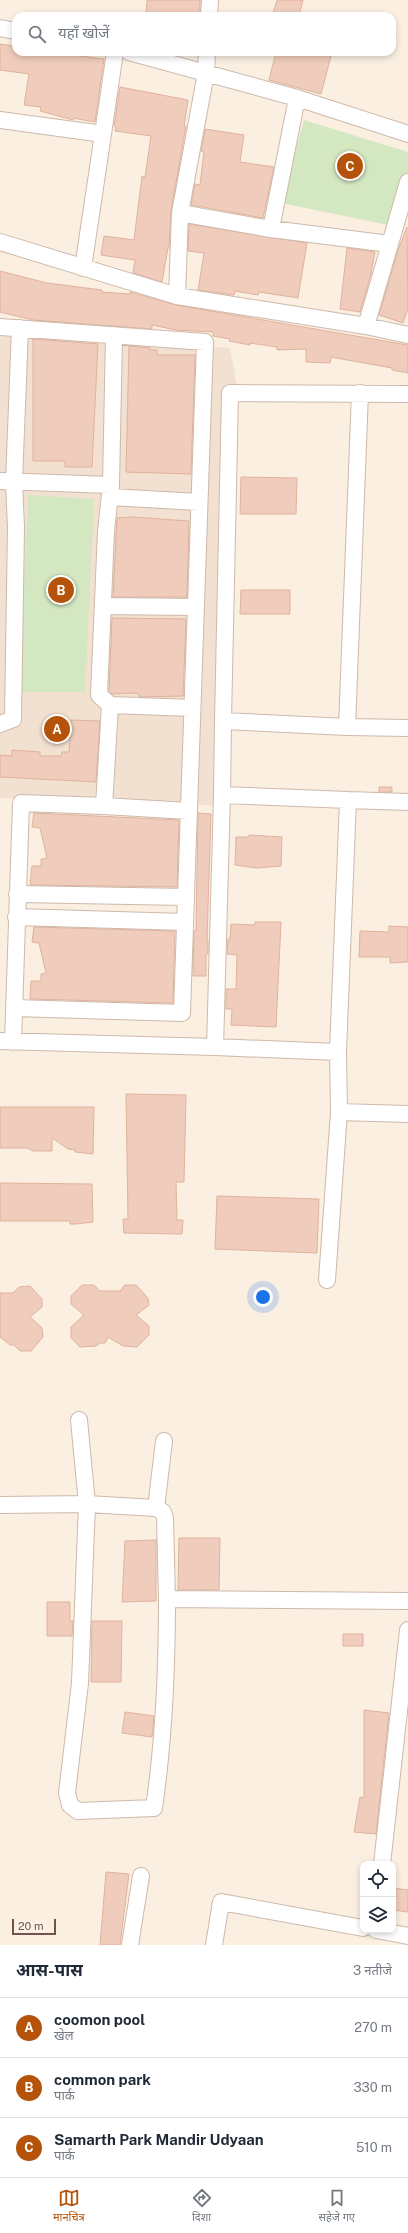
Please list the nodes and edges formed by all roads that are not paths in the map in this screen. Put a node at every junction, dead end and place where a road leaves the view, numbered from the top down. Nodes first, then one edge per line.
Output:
1 (210, 0) edge
2 (209, 12) edge
3 (0, 28) edge
4 (12, 30) edge
5 (114, 56) edge
6 (144, 56) edge
7 (207, 56) edge
8 (206, 73) junction
9 (297, 98) junction
10 (0, 120) edge
11 (103, 134) junction
12 (408, 134) edge
13 (408, 182) edge
14 (180, 214) junction
15 (271, 229) junction
16 (0, 242) edge
17 (390, 244) junction
18 (83, 268) junction
19 (177, 296) junction
20 (366, 326) junction
21 (0, 327) edge
22 (20, 328) junction
23 (114, 334) junction
24 (408, 335) edge
25 (360, 393) junction
26 (408, 394) edge
27 (7, 481) edge
28 (110, 491) junction
29 (200, 502) junction
30 (103, 606) junction
31 (196, 607) junction
32 (7, 608) edge
33 (110, 705) junction
34 (192, 708) junction
35 (223, 721) junction
36 (0, 724) edge
37 (347, 727) junction
38 (408, 728) edge
39 (222, 795) junction
40 (348, 800) junction
41 (408, 802) edge
42 (104, 806) junction
43 (189, 811) junction
44 (17, 894) junction
45 (186, 897) junction
46 (16, 917) junction
47 (185, 922) junction
48 (14, 1008) junction
49 (6, 1041) edge
50 (215, 1048) junction
51 (338, 1052) junction
52 (339, 1112) junction
53 (408, 1114) edge
54 (327, 1280) dead end
55 (79, 1420) dead end
56 (164, 1441) dead end
57 (86, 1504) junction
58 (0, 1505) edge
59 (156, 1508) junction
60 (167, 1599) junction
61 (408, 1601) edge
62 (408, 1630) edge
63 (382, 1861) edge
64 (141, 1876) dead end
65 (360, 1927) edge
66 (392, 1933) edge
67 (408, 1936) edge
68 (130, 1945) edge
69 (214, 1945) edge

1 - 2 street
3 - 4 street
5 - 11 street
6 - 8 street
7 - 8 street
8 - 9 street
8 - 14 street
9 - 12 street
9 - 15 street
10 - 11 street
11 - 18 street
13 - 17 street
14 - 15 street
14 - 19 street
15 - 17 street
16 - 18 street
17 - 20 street
18 - 19 street
19 - 20 street
20 - 24 street
21 - 22 street
22 - 23 street
22 - 27 street
23 - 28 street
23 - 29 street
25 - 26 street
25 - 35 street
25 - 37 street
27 - 28 street
27 - 32 street
28 - 29 street
28 - 30 street
29 - 31 street
30 - 31 street
30 - 33 street
31 - 34 street
32 - 36 street
33 - 34 street
33 - 42 street
34 - 43 street
35 - 37 street
35 - 39 street
37 - 38 street
39 - 40 street
39 - 50 street
40 - 41 street
40 - 51 street
42 - 43 street
42 - 44 street
43 - 45 street
44 - 45 street
44 - 46 street
45 - 47 street
46 - 47 street
46 - 48 street
47 - 48 street
48 - 49 street
49 - 50 street
50 - 51 street
51 - 52 street
52 - 53 street
52 - 54 street
55 - 57 street
56 - 59 street
57 - 58 street
57 - 59 street
57 - 60 street
59 - 60 street
60 - 61 street
62 - 63 street
64 - 68 street
65 - 69 street
66 - 67 street

